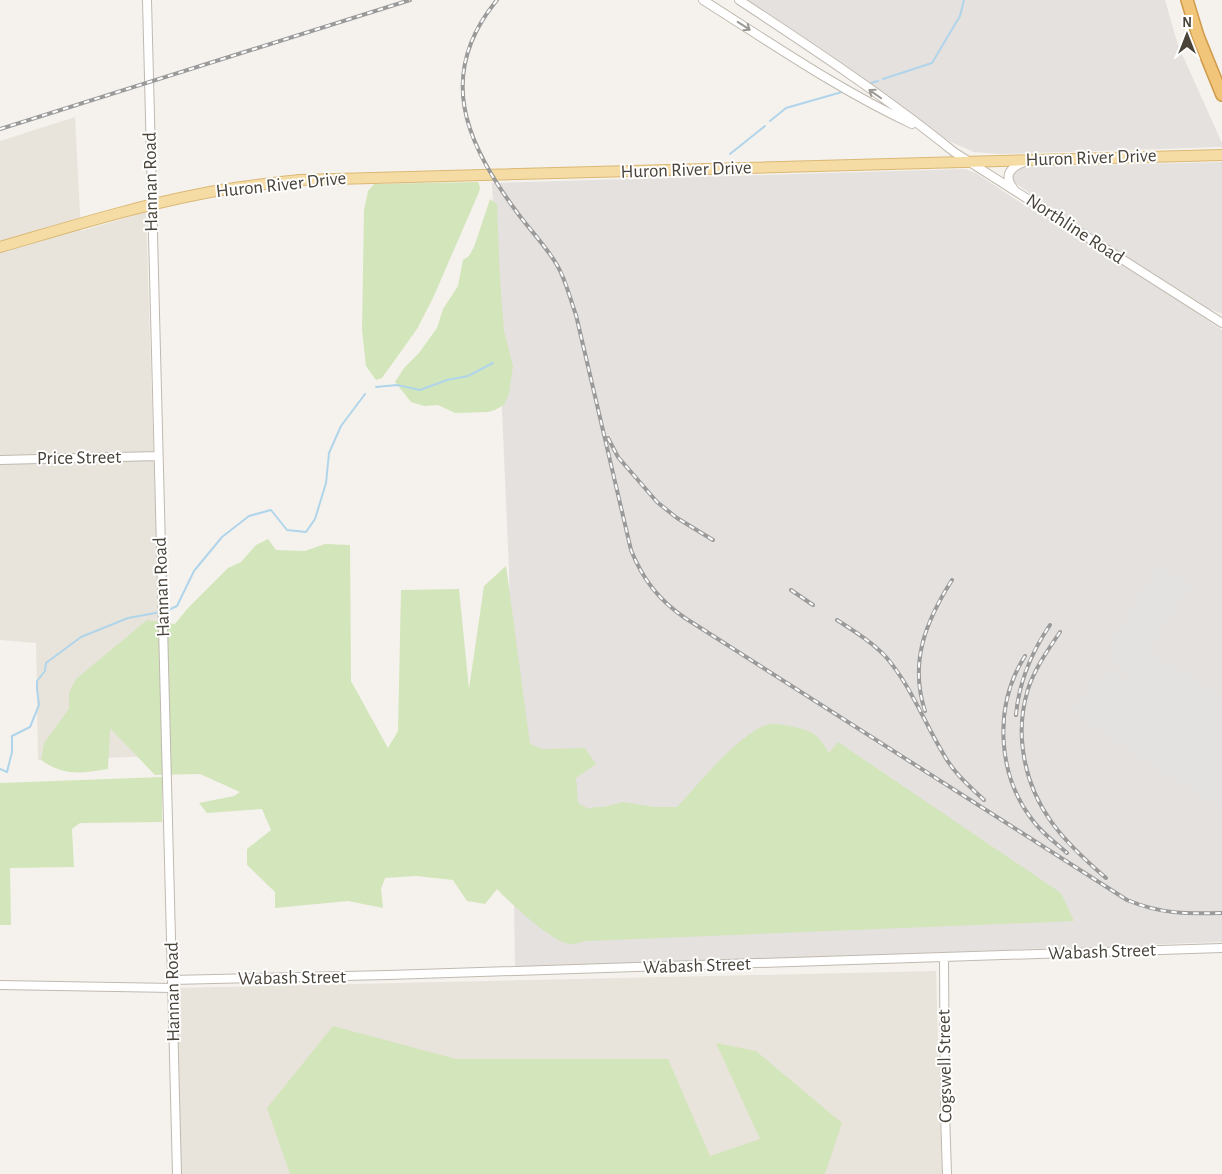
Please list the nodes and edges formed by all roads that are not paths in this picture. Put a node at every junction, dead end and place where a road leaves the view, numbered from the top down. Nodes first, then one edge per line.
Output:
1 (147, 0) edge
2 (703, 0) edge
3 (739, 0) edge
4 (1187, 0) edge
5 (1222, 95) edge
6 (929, 132) junction
7 (1222, 155) edge
8 (1028, 160) junction
9 (970, 162) junction
10 (1014, 190) junction
11 (152, 205) junction
12 (0, 247) edge
13 (1222, 323) edge
14 (158, 456) junction
15 (0, 460) edge
16 (1222, 948) edge
17 (944, 958) junction
18 (172, 984) junction
19 (0, 985) edge
20 (177, 1174) edge
21 (947, 1174) edge

1 - 11 street, Hannan Road
2 -> 6 street, Northline Road
6 -> 3 street, Northline Road
4 - 5 highway
6 - 9 street, Northline Road
7 - 8 main road, Huron River Drive
8 - 9 main road, Huron River Drive
8 - 10 street
9 - 10 street, Northline Road
9 - 11 main road, Huron River Drive
10 - 13 street, Northline Road
11 - 12 main road, Huron River Drive
11 - 14 street, Hannan Road
14 - 15 street, Price Street
14 - 18 street, Hannan Road
16 - 17 street, Wabash Street
17 - 18 street, Wabash Street
17 - 21 street, Cogswell Street
18 - 19 street, Wabash Street
18 - 20 street, Hannan Road

